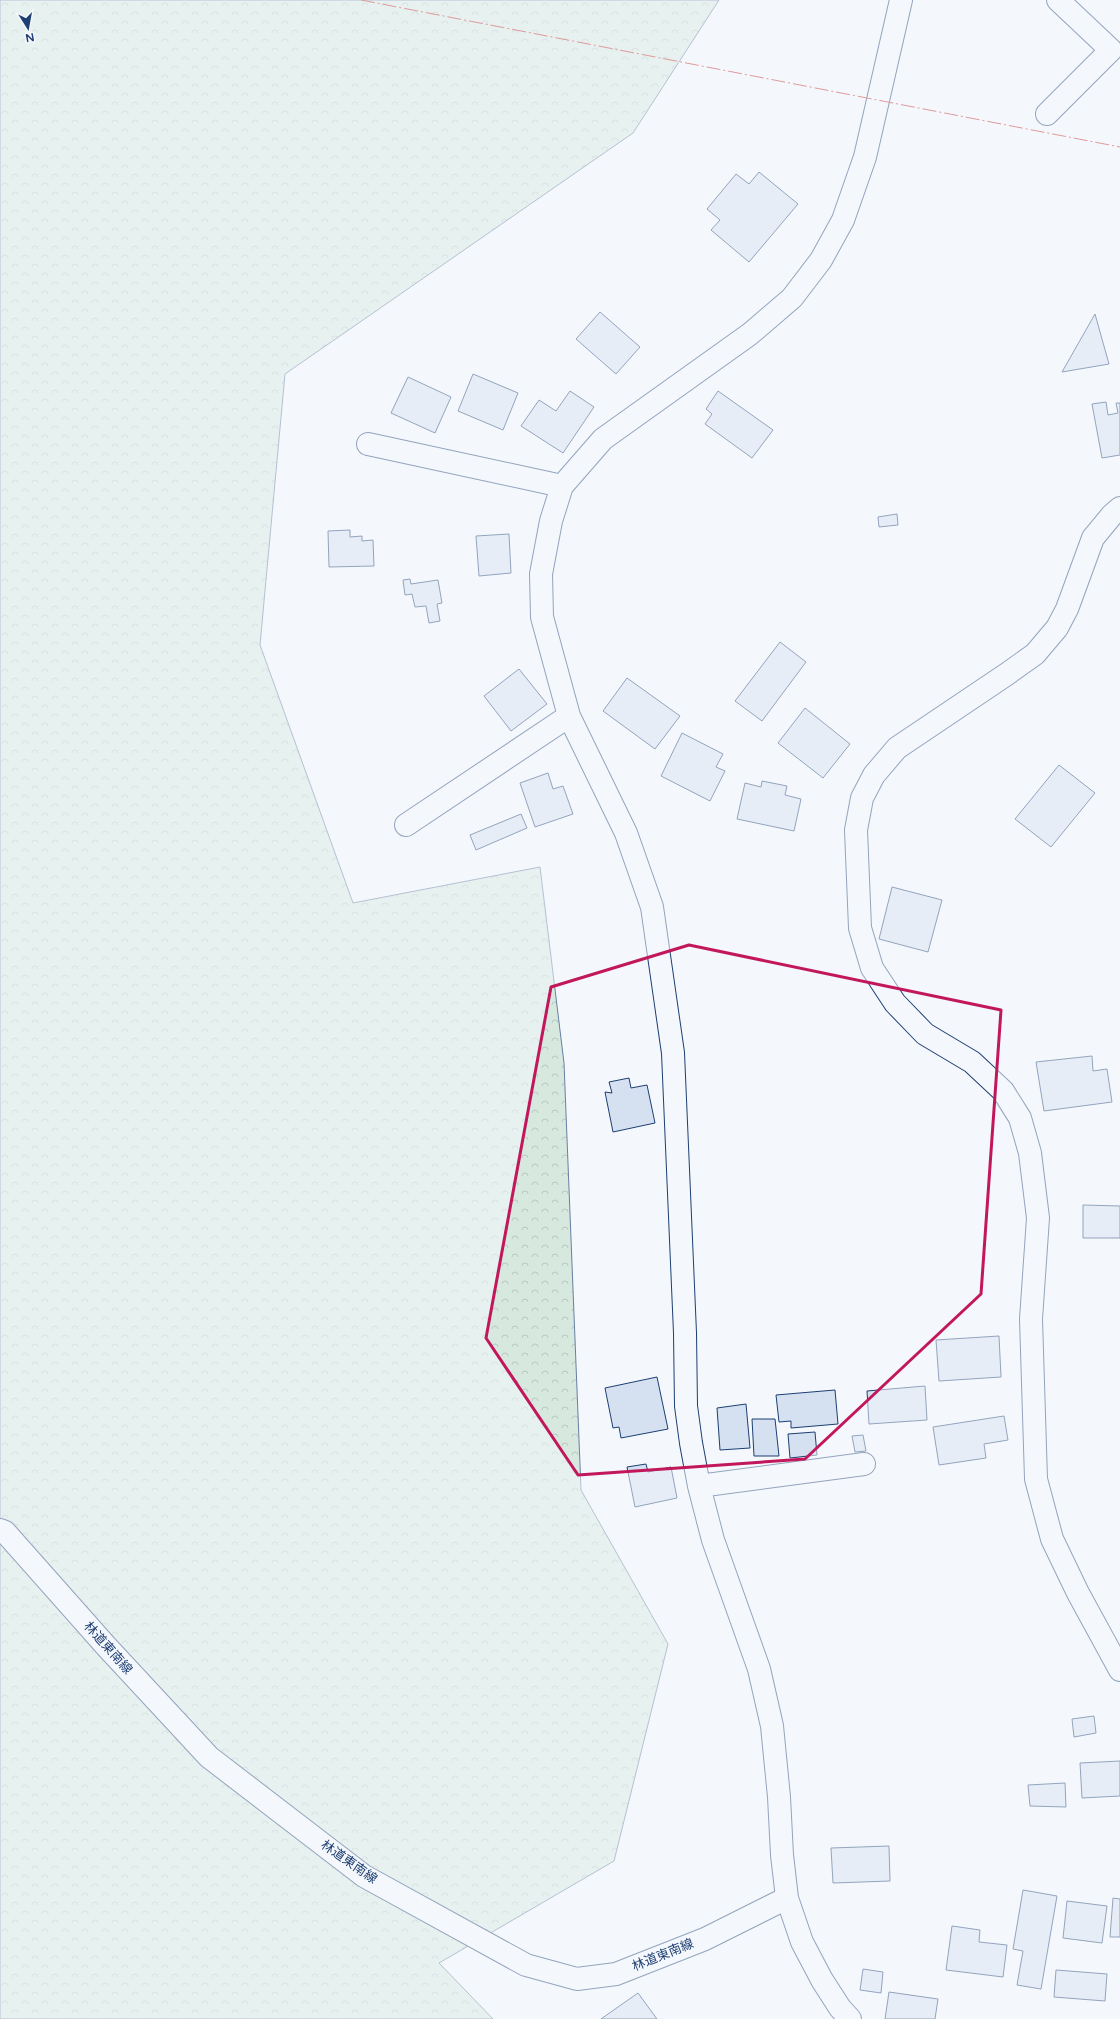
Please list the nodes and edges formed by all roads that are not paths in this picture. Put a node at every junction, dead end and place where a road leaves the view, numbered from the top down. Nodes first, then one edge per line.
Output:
1 (901, 0) edge
2 (1058, 0) edge
3 (1047, 114) dead end
4 (368, 444) dead end
5 (562, 486) junction
6 (1120, 508) edge
7 (569, 716) junction
8 (406, 825) dead end
9 (864, 1464) dead end
10 (699, 1486) junction
11 (0, 1530) edge
12 (1120, 1670) edge
13 (787, 1898) junction
14 (850, 2019) edge

1 - 5 street
2 - 3 street
4 - 5 street
5 - 7 street
6 - 12 street
7 - 8 street
7 - 10 street
9 - 10 street
10 - 13 street
11 - 13 street, 林道東南線
13 - 14 street

